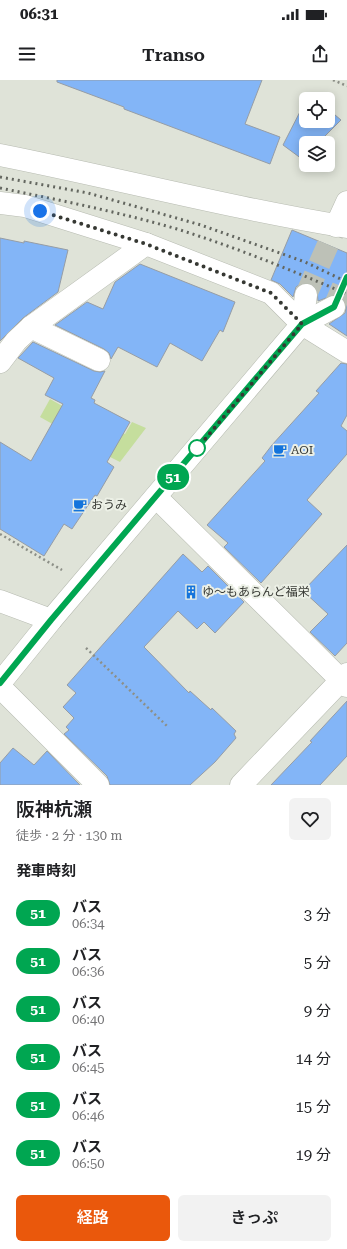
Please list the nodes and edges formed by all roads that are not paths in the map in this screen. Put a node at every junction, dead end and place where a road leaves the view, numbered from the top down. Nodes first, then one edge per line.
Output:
1 (0, 155) edge
2 (347, 202) edge
3 (0, 203) edge
4 (342, 227) edge
5 (146, 244) junction
6 (306, 295) tunnel mouth
7 (334, 307) tunnel mouth
8 (302, 324) junction
9 (16, 334) edge
10 (347, 352) edge
11 (99, 360) dead end
12 (0, 362) edge
13 (156, 497) junction
14 (0, 601) edge
15 (51, 620) junction
16 (345, 680) edge
17 (0, 683) edge
18 (0, 687) edge
19 (98, 785) edge
20 (241, 785) edge

1 - 4 street
2 - 4 street
3 - 5 street
5 - 8 street
5 - 9 street
6 - 8 street
7 - 8 street
8 - 10 street
8 - 13 street
9 - 11 street
9 - 12 street
13 - 15 street
13 - 16 street
14 - 15 street
15 - 17 street
16 - 20 street
18 - 19 street

